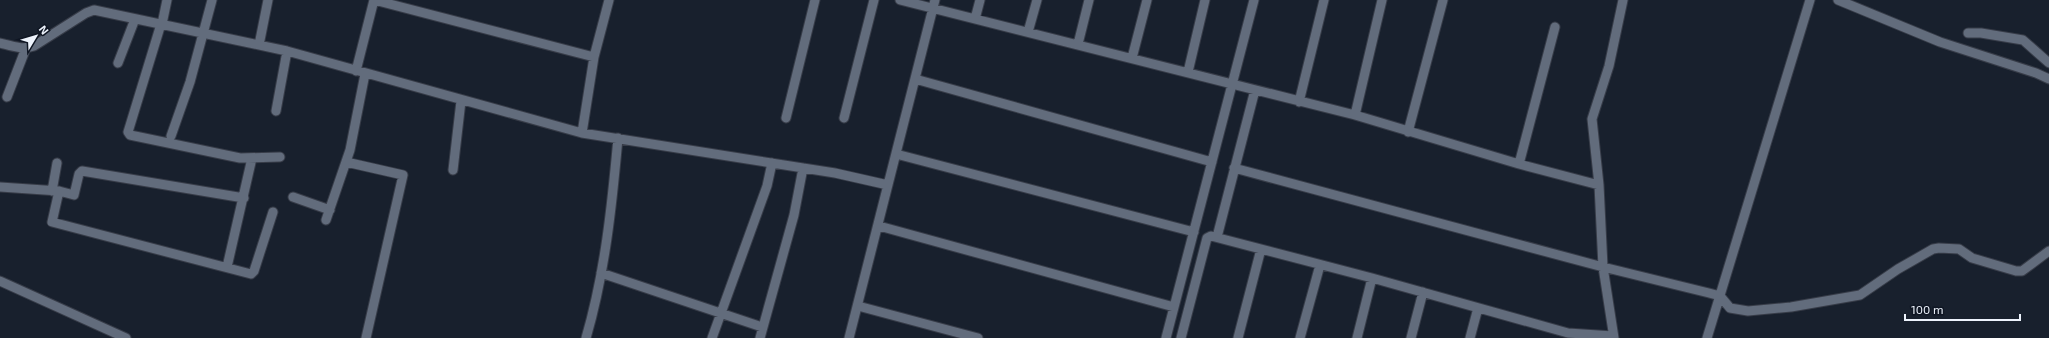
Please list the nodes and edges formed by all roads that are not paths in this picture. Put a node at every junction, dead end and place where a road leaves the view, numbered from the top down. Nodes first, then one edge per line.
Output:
1 (94, 0) edge
2 (167, 0) edge
3 (212, 0) edge
4 (268, 0) edge
5 (608, 0) edge
6 (815, 0) edge
7 (874, 0) edge
8 (900, 0) edge
9 (980, 0) edge
10 (1036, 0) edge
11 (1089, 0) edge
12 (1147, 0) edge
13 (1205, 0) edge
14 (1254, 0) edge
15 (1324, 0) edge
16 (1382, 0) edge
17 (1443, 0) edge
18 (1623, 0) edge
19 (1838, 0) edge
20 (1811, 1) edge
21 (934, 4) edge
22 (94, 10) junction
23 (135, 19) junction
24 (975, 19) junction
25 (162, 24) junction
26 (1556, 27) dead end
27 (1028, 32) junction
28 (203, 33) junction
29 (1968, 33) dead end
30 (0, 43) edge
31 (1078, 44) junction
32 (259, 45) junction
33 (26, 48) junction
34 (287, 51) junction
35 (594, 56) junction
36 (1132, 58) junction
37 (118, 63) dead end
38 (2049, 63) edge
39 (360, 72) junction
40 (1188, 72) junction
41 (2049, 79) edge
42 (915, 80) junction
43 (1232, 84) junction
44 (1255, 90) junction
45 (7, 97) dead end
46 (461, 101) junction
47 (1299, 102) junction
48 (276, 111) dead end
49 (1355, 115) junction
50 (786, 118) dead end
51 (844, 118) dead end
52 (1408, 132) junction
53 (582, 133) junction
54 (171, 136) dead end
55 (618, 138) junction
56 (896, 154) junction
57 (280, 157) dead end
58 (252, 158) junction
59 (346, 162) junction
60 (1212, 162) junction
61 (57, 163) dead end
62 (772, 163) junction
63 (1520, 164) junction
64 (803, 168) junction
65 (1234, 168) junction
66 (453, 170) dead end
67 (888, 185) junction
68 (1599, 185) junction
69 (0, 187) edge
70 (56, 191) junction
71 (293, 197) dead end
72 (244, 198) junction
73 (330, 210) junction
74 (273, 212) dead end
75 (326, 220) dead end
76 (879, 226) junction
77 (1194, 232) junction
78 (1217, 237) junction
79 (1261, 250) junction
80 (2049, 251) edge
81 (1320, 265) junction
82 (227, 267) junction
83 (1603, 267) junction
84 (601, 273) junction
85 (1372, 278) junction
86 (0, 281) edge
87 (1423, 292) junction
88 (1720, 296) junction
89 (858, 306) junction
90 (1174, 306) junction
91 (1478, 308) junction
92 (721, 314) junction
93 (762, 327) junction
94 (1614, 337) edge
95 (126, 338) edge
96 (366, 338) edge
97 (586, 338) edge
98 (712, 338) edge
99 (760, 338) edge
100 (849, 338) edge
101 (978, 338) edge
102 (1166, 338) edge
103 (1182, 338) edge
104 (1238, 338) edge
105 (1300, 338) edge
106 (1357, 338) edge
107 (1411, 338) edge
108 (1470, 338) edge
109 (1707, 338) edge

1 - 22 street
2 - 25 street
3 - 28 street
4 - 32 street
5 - 35 street
6 - 50 street
7 - 51 street
8 - 21 street
9 - 24 street
10 - 27 street
11 - 31 street
12 - 36 street
13 - 40 street
14 - 43 street
15 - 47 street
16 - 49 street
17 - 52 street
18 - 68 street
19 - 41 street
20 - 88 street
21 - 24 street
21 - 42 street
22 - 23 street
22 - 33 street
23 - 25 street
23 - 37 street
24 - 27 street
25 - 28 street
25 - 58 street
26 - 63 street
27 - 31 street
28 - 32 street
28 - 54 street
29 - 38 street
30 - 33 street
31 - 36 street
32 - 34 street
33 - 45 street
34 - 39 street
34 - 48 street
35 - 39 street
35 - 53 street
36 - 40 street
39 - 46 street
39 - 59 street
40 - 43 street
42 - 56 street
42 - 60 street
43 - 44 street
43 - 60 street
44 - 47 street
44 - 65 street
46 - 53 street
46 - 66 street
47 - 49 street
49 - 52 street
52 - 63 street
53 - 55 street
55 - 62 street
55 - 84 street
56 - 67 street
56 - 77 street
57 - 58 street
58 - 72 street
59 - 73 street
59 - 96 street
60 - 77 street
61 - 70 street
62 - 64 street
62 - 92 street
63 - 68 street
64 - 67 street
64 - 93 street
65 - 78 street
65 - 83 street
67 - 76 street
68 - 83 street
69 - 70 street
70 - 72 street
70 - 82 street
71 - 73 street
72 - 82 street
73 - 75 street
74 - 82 street
76 - 89 street
76 - 90 street
77 - 90 street
78 - 79 street
78 - 103 street
79 - 81 street
79 - 104 street
80 - 88 street
81 - 85 street
81 - 105 street
83 - 88 street
83 - 94 street
84 - 92 street
84 - 97 street
85 - 87 street
85 - 106 street
86 - 95 street
87 - 91 street
87 - 107 street
88 - 109 street
89 - 100 street
89 - 101 street
90 - 102 street
91 - 94 street
91 - 108 street
92 - 93 street
92 - 98 street
93 - 99 street

